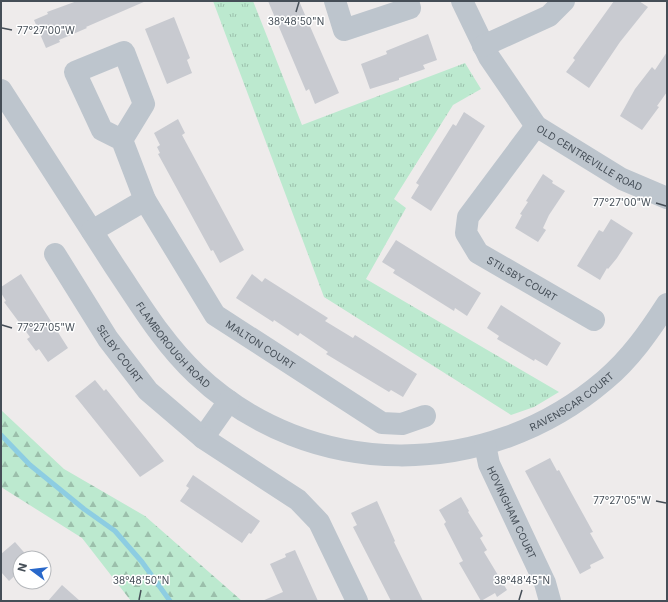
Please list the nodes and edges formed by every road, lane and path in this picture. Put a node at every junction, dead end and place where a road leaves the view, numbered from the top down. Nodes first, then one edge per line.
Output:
1 (334, 1) edge
2 (408, 1) edge
3 (462, 1) edge
4 (564, 1) edge
5 (483, 46) junction
6 (1, 90) edge
7 (536, 126) junction
8 (122, 140) junction
9 (667, 198) edge
10 (145, 200) junction
11 (92, 231) junction
12 (55, 254) dead end
13 (667, 304) edge
14 (594, 320) dead end
15 (229, 401) junction
16 (425, 416) dead end
17 (204, 438) junction
18 (485, 445) junction
19 (445, 452) joint
20 (357, 601) edge
21 (550, 601) edge

1 - 2 street
3 - 5 street, OLD CENTREVILLE ROAD
4 - 5 street
5 - 7 street, OLD CENTREVILLE ROAD
6 - 11 street, FLAMBOROUGH ROAD
7 - 9 street, OLD CENTREVILLE ROAD
7 - 14 street, STILSBY COURT
8 - 8 street
8 - 10 street, MALTON COURT
10 - 11 street
10 - 16 street, MALTON COURT
11 - 15 street, FLAMBOROUGH ROAD
12 - 17 street, SELBY COURT
13 - 18 street, RAVENSCAR COURT
15 - 17 street
15 - 19 street, FLAMBOROUGH ROAD
17 - 20 street, SELBY COURT
18 - 19 street, RAVENSCAR COURT
18 - 21 street, HOVINGHAM COURT

